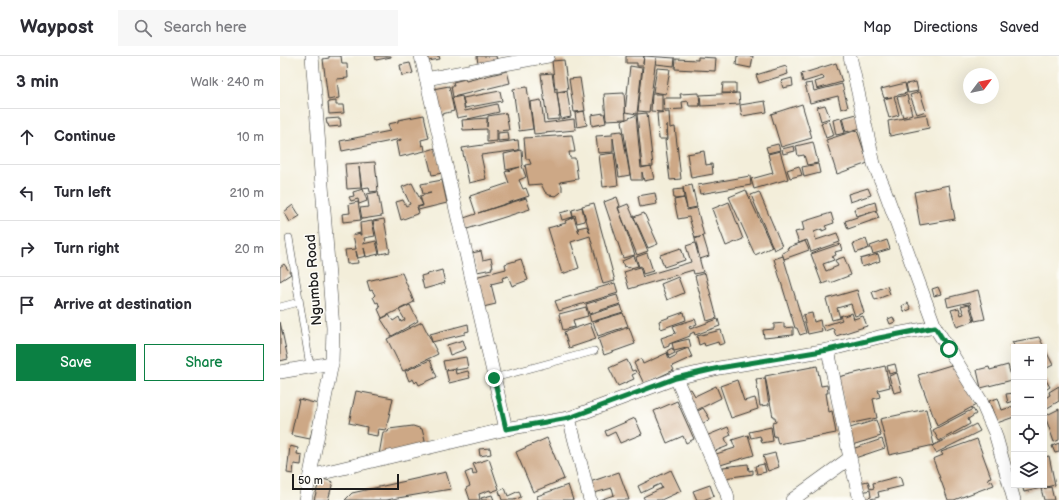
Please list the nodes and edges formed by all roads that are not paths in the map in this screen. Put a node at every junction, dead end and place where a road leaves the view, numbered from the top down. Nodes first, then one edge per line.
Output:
1 (312, 56) edge
2 (421, 56) edge
3 (548, 56) edge
4 (850, 56) edge
5 (426, 79) junction
6 (289, 238) dead end
7 (299, 302) junction
8 (280, 307) edge
9 (935, 327) junction
10 (828, 350) junction
11 (594, 351) dead end
12 (332, 362) junction
13 (310, 366) junction
14 (280, 372) edge
15 (494, 378) junction
16 (676, 378) junction
17 (569, 418) junction
18 (506, 429) junction
19 (850, 458) junction
20 (310, 476) junction
21 (305, 500) edge
22 (590, 500) edge
23 (728, 500) edge
24 (792, 500) edge
25 (860, 500) edge
26 (1014, 500) edge

1 - 12 street, Ngumba Road
2 - 5 street
3 - 5 street
4 - 9 street
5 - 15 street
6 - 7 lane
7 - 8 lane
7 - 13 lane
9 - 10 street
9 - 26 street
10 - 16 street
10 - 19 street
11 - 15 lane
12 - 13 street
12 - 20 street, Ngumba Road
13 - 14 street
15 - 18 street
16 - 17 street
16 - 23 street
17 - 18 street
17 - 22 street
18 - 20 street
19 - 24 street
19 - 25 street
20 - 21 street, Ngumba Road

